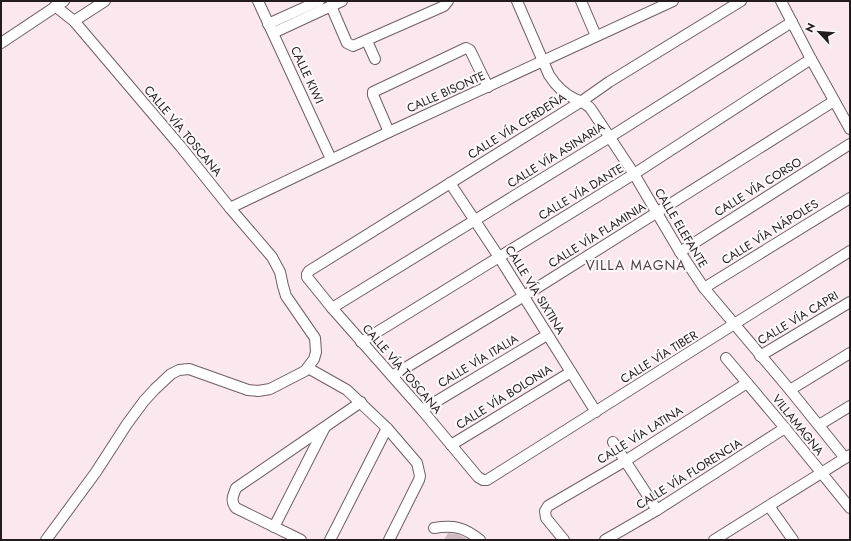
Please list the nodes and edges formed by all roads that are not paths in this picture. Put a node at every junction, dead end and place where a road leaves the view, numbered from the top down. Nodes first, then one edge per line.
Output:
1 (105, 1) edge
2 (258, 1) edge
3 (318, 1) edge
4 (342, 1) edge
5 (517, 1) edge
6 (673, 1) edge
7 (741, 1) edge
8 (781, 1) edge
9 (581, 2) edge
10 (446, 3) edge
11 (59, 4) edge
12 (332, 6) junction
13 (74, 21) junction
14 (792, 22) junction
15 (268, 24) junction
16 (273, 34) junction
17 (596, 36) junction
18 (367, 40) junction
19 (1, 43) edge
20 (375, 59) dead end
21 (811, 60) junction
22 (544, 61) junction
23 (488, 87) junction
24 (582, 101) junction
25 (834, 101) junction
26 (850, 129) edge
27 (389, 132) junction
28 (610, 137) junction
29 (850, 144) edge
30 (331, 159) junction
31 (634, 174) junction
32 (450, 183) junction
33 (850, 198) edge
34 (230, 208) junction
35 (657, 213) junction
36 (475, 220) junction
37 (850, 251) edge
38 (680, 252) junction
39 (499, 257) junction
40 (307, 274) joint
41 (704, 288) junction
42 (524, 296) junction
43 (850, 302) edge
44 (332, 308) junction
45 (734, 325) junction
46 (547, 334) junction
47 (361, 342) junction
48 (850, 353) edge
49 (760, 356) junction
50 (726, 358) dead end
51 (308, 368) junction
52 (571, 372) junction
53 (392, 376) junction
54 (747, 383) junction
55 (790, 390) junction
56 (361, 402) junction
57 (850, 406) edge
58 (422, 410) junction
59 (596, 412) junction
60 (819, 425) junction
61 (326, 426) junction
62 (387, 428) junction
63 (785, 428) junction
64 (613, 442) dead end
65 (451, 445) junction
66 (848, 456) edge
67 (625, 460) junction
68 (821, 473) junction
69 (480, 479) joint
70 (769, 506) junction
71 (850, 508) edge
72 (657, 510) junction
73 (274, 527) junction
74 (434, 528) dead end
75 (718, 539) edge
76 (46, 540) edge
77 (301, 540) edge
78 (330, 540) edge
79 (389, 540) edge
80 (480, 540) edge
81 (564, 540) edge
82 (605, 540) edge
83 (793, 540) edge

1 - 13 street
2 - 15 street, CALLE KIWI
3 - 15 street
4 - 12 street
5 - 22 street, CALLE ELEFANTE
6 - 17 street, CALLE BISONTE
7 - 24 street, CALLE VÍA CERDEÑA
8 - 14 street
9 - 17 street
10 - 18 street
11 - 13 street, CALLE VÍA TOSCANA
11 - 19 street
12 - 16 street
12 - 18 street
13 - 34 street, CALLE VÍA TOSCANA
14 - 21 street
14 - 28 street, CALLE VÍA ASINARIA
15 - 16 street, CALLE KIWI
16 - 30 street, CALLE KIWI
17 - 22 street, CALLE BISONTE
18 - 20 street
21 - 25 street
21 - 31 street, CALLE VÍA DANTE
22 - 23 street, CALLE BISONTE
22 - 24 street, CALLE ELEFANTE
23 - 27 street, CALLE BISONTE
23 - 27 street
24 - 28 street, CALLE ELEFANTE
24 - 32 street, CALLE VÍA CERDEÑA
25 - 26 street
25 - 35 street, CALLE VÍA FLAMINIA
27 - 30 street, CALLE BISONTE
28 - 31 street, CALLE ELEFANTE
28 - 36 street, CALLE VÍA ASINARIA
29 - 38 street, CALLE VÍA CORSO
30 - 34 street, CALLE BISONTE
31 - 35 street, CALLE ELEFANTE
31 - 39 street, CALLE VÍA DANTE
32 - 36 street, CALLE VÍA SIXTINA
32 - 40 street, CALLE VÍA CERDEÑA
33 - 41 street, CALLE VÍA NÁPOLES
34 - 51 street, CALLE VÍA TOSCANA
35 - 38 street, CALLE ELEFANTE
35 - 42 street, CALLE VÍA FLAMINIA
36 - 39 street, CALLE VÍA SIXTINA
36 - 44 street, CALLE VÍA ASINARIA
37 - 45 street, CALLE VÍA TIBER
38 - 41 street, CALLE ELEFANTE
39 - 42 street, CALLE VÍA SIXTINA
39 - 47 street, CALLE VÍA DANTE
40 - 44 street, CALLE VÍA TOSCANA
41 - 45 street, CALLE ELEFANTE
42 - 46 street, CALLE VÍA SIXTINA
42 - 53 street, CALLE VÍA FLAMINIA
43 - 49 street, CALLE VÍA CAPRI
44 - 47 street, CALLE VÍA TOSCANA
45 - 49 street, CALLE ELEFANTE
45 - 59 street, CALLE VÍA TIBER
46 - 52 street, CALLE VÍA SIXTINA
46 - 58 street, CALLE VÍA ITALIA
47 - 53 street, CALLE VÍA TOSCANA
48 - 55 street
49 - 55 street, CALLE ELEFANTE
50 - 54 street, VILLAMAGNA
51 - 56 street
51 - 76 street
52 - 59 street, CALLE VÍA SIXTINA
52 - 65 street, CALLE VÍA BOLONIA
53 - 58 street, CALLE VÍA TOSCANA
54 - 63 street, VILLAMAGNA
54 - 67 street, CALLE VÍA LATINA
55 - 60 street, CALLE ELEFANTE
56 - 61 street
56 - 62 street
57 - 60 street
58 - 65 street, CALLE VÍA TOSCANA
59 - 69 street, CALLE VÍA TIBER
60 - 66 street, CALLE ELEFANTE
61 - 73 street
61 - 73 street
62 - 78 street
62 - 79 street
63 - 68 street, VILLAMAGNA
63 - 72 street, CALLE VÍA FLORENCIA
64 - 67 street
65 - 69 street, CALLE VÍA TOSCANA
66 - 68 street
67 - 72 street
67 - 81 street, CALLE VÍA LATINA
68 - 70 street
68 - 71 street, VILLAMAGNA
70 - 75 street
70 - 83 street
72 - 82 street, CALLE VÍA FLORENCIA
73 - 77 street
74 - 80 street

